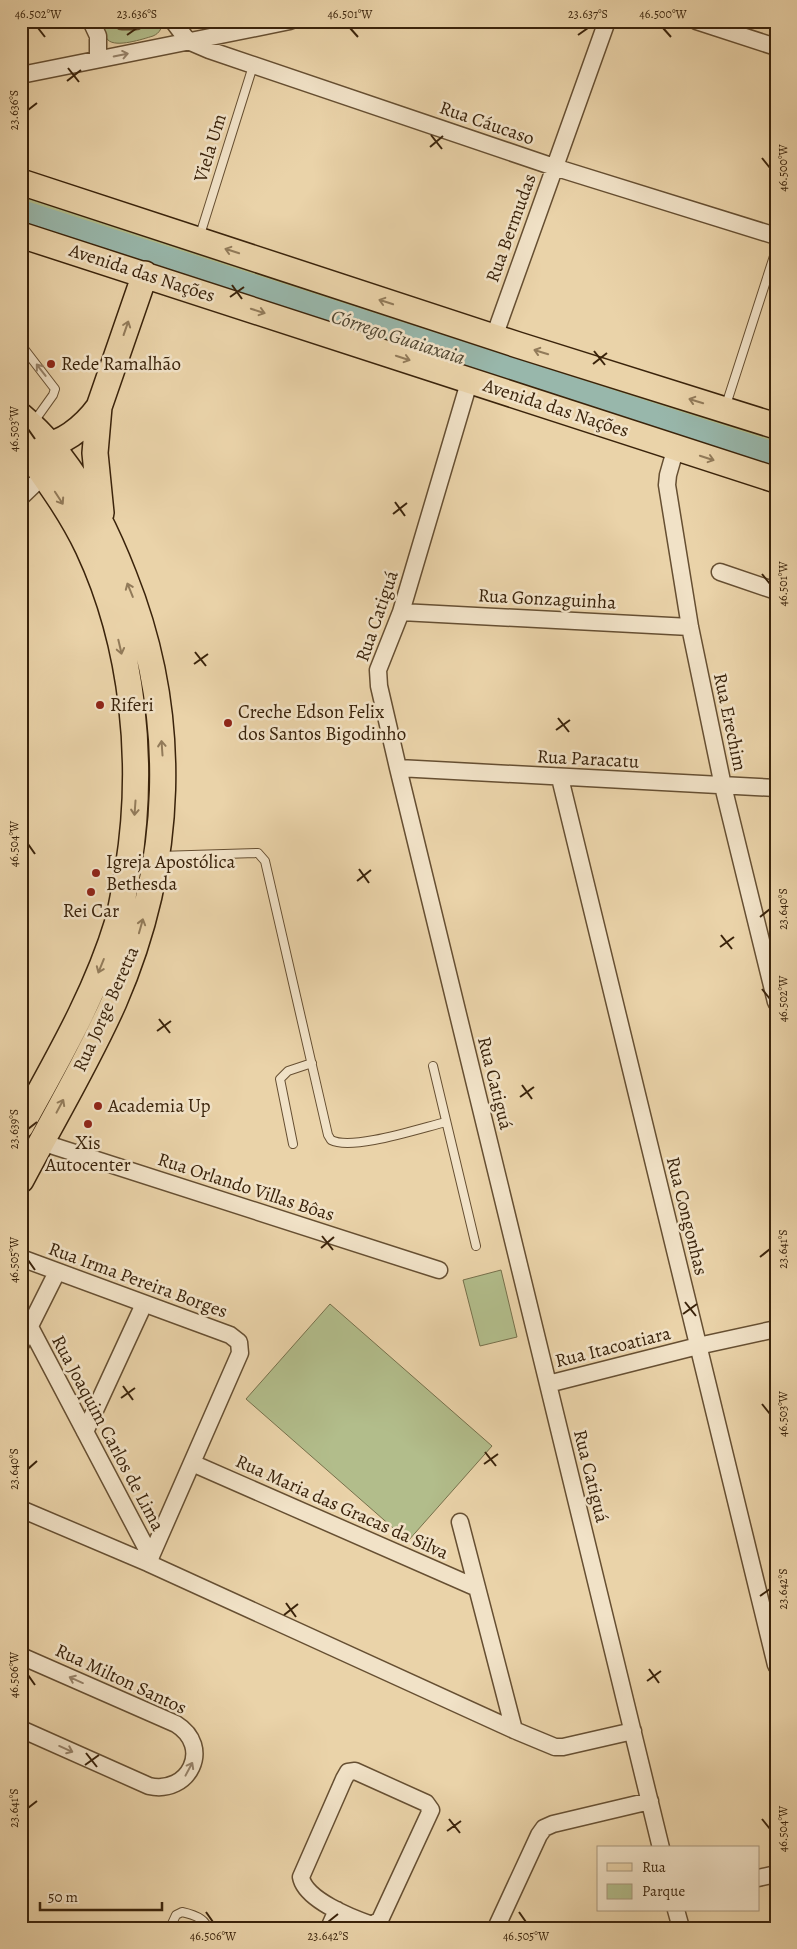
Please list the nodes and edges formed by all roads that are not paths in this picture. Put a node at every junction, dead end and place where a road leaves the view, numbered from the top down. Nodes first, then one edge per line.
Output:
1 (91, 21) edge
2 (122, 21) edge
3 (136, 21) edge
4 (173, 21) edge
5 (290, 21) edge
6 (607, 21) edge
7 (696, 21) edge
8 (188, 41) junction
9 (776, 47) edge
10 (98, 59) junction
11 (253, 66) junction
12 (21, 74) edge
13 (554, 167) junction
14 (21, 182) edge
15 (21, 235) edge
16 (776, 236) edge
17 (199, 240) junction
18 (776, 250) edge
19 (146, 274) junction
20 (494, 337) junction
21 (21, 347) edge
22 (470, 379) junction
23 (99, 407) junction
24 (724, 410) junction
25 (776, 426) edge
26 (24, 428) edge
27 (50, 444) junction
28 (676, 448) junction
29 (44, 475) junction
30 (776, 480) edge
31 (21, 497) edge
32 (103, 526) junction
33 (720, 572) dead end
34 (776, 591) edge
35 (401, 612) junction
36 (690, 627) junction
37 (398, 768) junction
38 (560, 778) junction
39 (723, 786) junction
40 (776, 788) edge
41 (157, 856) junction
42 (776, 1002) edge
43 (312, 1063) junction
44 (433, 1066) dead end
45 (446, 1122) junction
46 (21, 1126) edge
47 (41, 1142) junction
48 (293, 1144) dead end
49 (21, 1180) edge
50 (476, 1246) dead end
51 (21, 1258) edge
52 (438, 1270) dead end
53 (57, 1272) junction
54 (144, 1304) junction
55 (30, 1327) junction
56 (776, 1329) edge
57 (21, 1344) edge
58 (698, 1346) junction
59 (548, 1384) junction
60 (85, 1432) junction
61 (192, 1463) junction
62 (21, 1509) edge
63 (460, 1522) dead end
64 (150, 1560) junction
65 (477, 1588) junction
66 (21, 1656) edge
67 (776, 1664) edge
68 (21, 1729) edge
69 (514, 1730) junction
70 (633, 1731) junction
71 (650, 1800) junction
72 (661, 1846) edge
73 (776, 1874) edge
74 (760, 1878) edge
75 (337, 1910) junction
76 (677, 1912) edge
77 (170, 1928) edge
78 (207, 1928) edge
79 (329, 1928) edge
80 (496, 1928) edge
81 (681, 1928) edge

1 - 10 street
2 - 3 street
4 - 8 street
5 - 8 street
6 - 13 street, Rua Bermudas
7 - 9 street
10 -> 8 street
8 - 11 street, Rua Cáucaso
10 - 12 street
11 - 13 street, Rua Cáucaso
11 - 17 lane, Viela Um
13 - 16 street, Rua Cáucaso
13 - 20 street, Rua Bermudas
14 - 17 main road
15 - 19 main road, Avenida das Nações
20 -> 17 main road
18 - 24 lane
19 -> 22 main road, Avenida das Nações
23 -> 19 main road
24 -> 20 main road
26 -> 21 lane
22 - 28 main road, Avenida das Nações
22 - 35 street, Rua Catiguá
23 - 27 main road
23 - 32 main road
24 - 25 main road
26 - 27 main road, Rua Jorge Beretta
26 - 29 main road, Rua Jorge Beretta
27 - 32 main road, Rua Jorge Beretta
28 -> 30 main road, Avenida das Nações
28 - 36 street, Rua Erechim
29 - 31 street
29 -> 46 main road, Rua Jorge Beretta
41 -> 32 main road, Rua Jorge Beretta
33 - 34 street
35 - 36 street, Rua Gonzaguinha
35 - 37 street, Rua Catiguá
36 - 39 street, Rua Erechim
37 - 38 street, Rua Paracatu
37 - 59 street, Rua Catiguá
38 - 39 street, Rua Paracatu
38 - 58 street, Rua Congonhas
39 - 40 street, Rua Paracatu
39 - 42 street, Rua Erechim
41 - 43 lane
47 -> 41 main road, Rua Jorge Beretta
43 - 45 lane
43 - 48 lane
44 - 45 lane
45 - 50 lane
47 - 49 main road, Rua Jorge Beretta
47 - 52 street, Rua Orlando Villas Bôas
51 - 53 street, Rua Irma Pereira Borges
53 - 54 street, Rua Irma Pereira Borges
53 - 55 street
54 - 60 street
54 - 61 street, Rua Irma Pereira Borges
55 - 57 street
55 - 60 street, Rua Joaquim Carlos de Lima
56 - 58 street, Rua Itacoatiara
58 - 59 street, Rua Itacoatiara
58 - 67 street, Rua Congonhas
59 - 70 street, Rua Catiguá
60 - 64 street, Rua Joaquim Carlos de Lima
61 - 64 street
61 - 65 street, Rua Maria das Gracas da Silva
62 - 64 street
63 - 65 street
64 - 69 street
65 - 69 street
68 -> 66 street, Rua Milton Santos
69 - 70 street
70 - 71 street, Rua Catiguá
71 - 72 street, Rua Catiguá
71 - 80 street
73 - 74 street
75 - 75 street
75 - 79 street
76 - 81 street
77 - 78 lane

